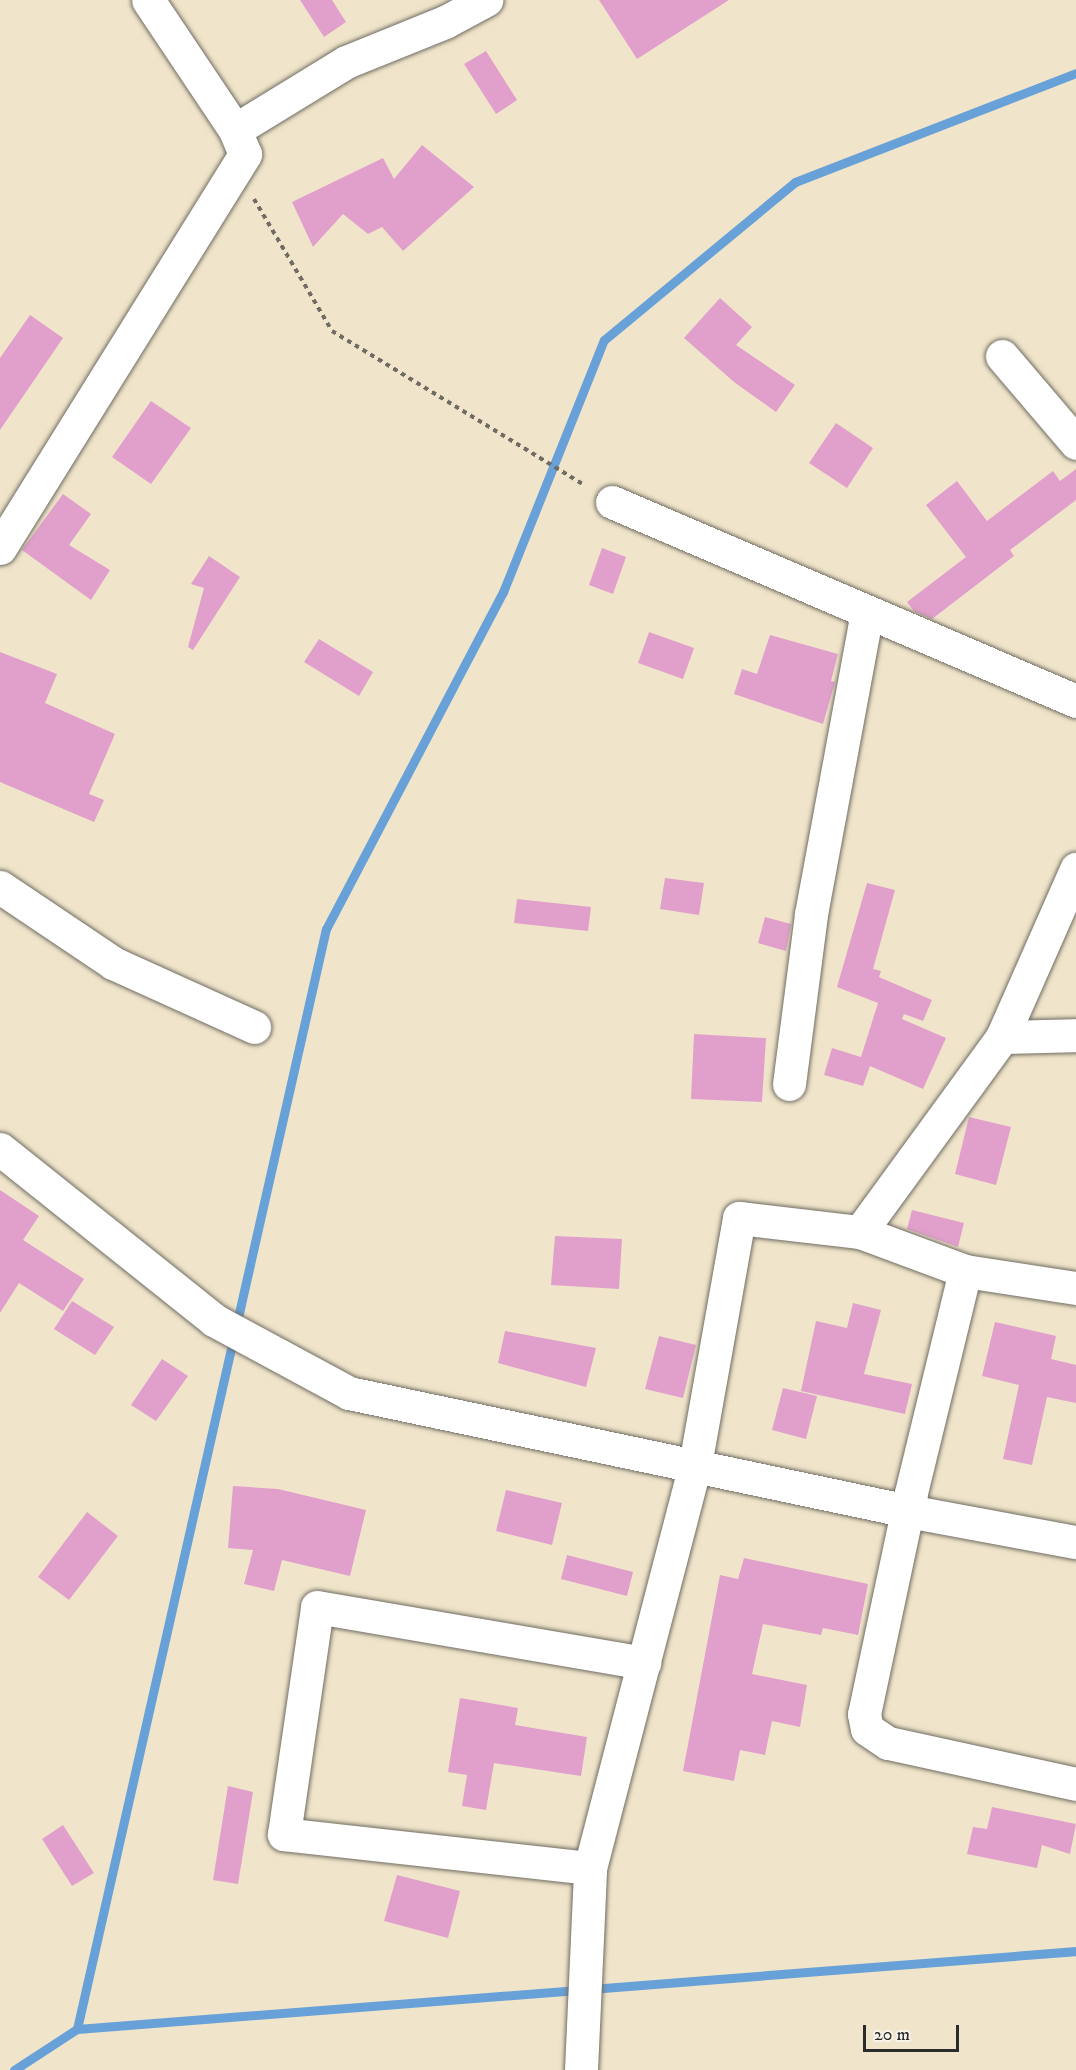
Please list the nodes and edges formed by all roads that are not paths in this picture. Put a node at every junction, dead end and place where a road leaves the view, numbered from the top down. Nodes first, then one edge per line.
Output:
1 (148, 0) edge
2 (486, 0) edge
3 (438, 11) edge
4 (235, 130) junction
5 (1002, 356) dead end
6 (1076, 442) edge
7 (612, 502) road end
8 (0, 548) edge
9 (867, 613) junction
10 (1076, 701) edge
11 (1076, 869) edge
12 (0, 887) edge
13 (254, 1027) dead end
14 (1076, 1035) edge
15 (1002, 1037) junction
16 (789, 1084) dead end
17 (0, 1149) edge
18 (860, 1232) junction
19 (965, 1271) junction
20 (1076, 1288) edge
21 (695, 1465) junction
22 (908, 1511) junction
23 (1076, 1542) edge
24 (644, 1663) junction
25 (1076, 1784) edge
26 (590, 1868) junction
27 (581, 2070) edge

1 - 4 street
2 - 3 street
3 - 4 street
4 - 8 street
5 - 6 street
7 - 9 street
9 - 10 street
9 - 16 street
11 - 15 street
12 - 13 street
14 - 15 street
15 - 18 street
17 - 21 street
18 - 19 street
18 - 21 street
19 - 20 street
19 - 22 street
21 - 22 street
21 - 24 street
22 - 23 street
22 - 25 street
24 - 26 street
24 - 26 street
26 - 27 street

